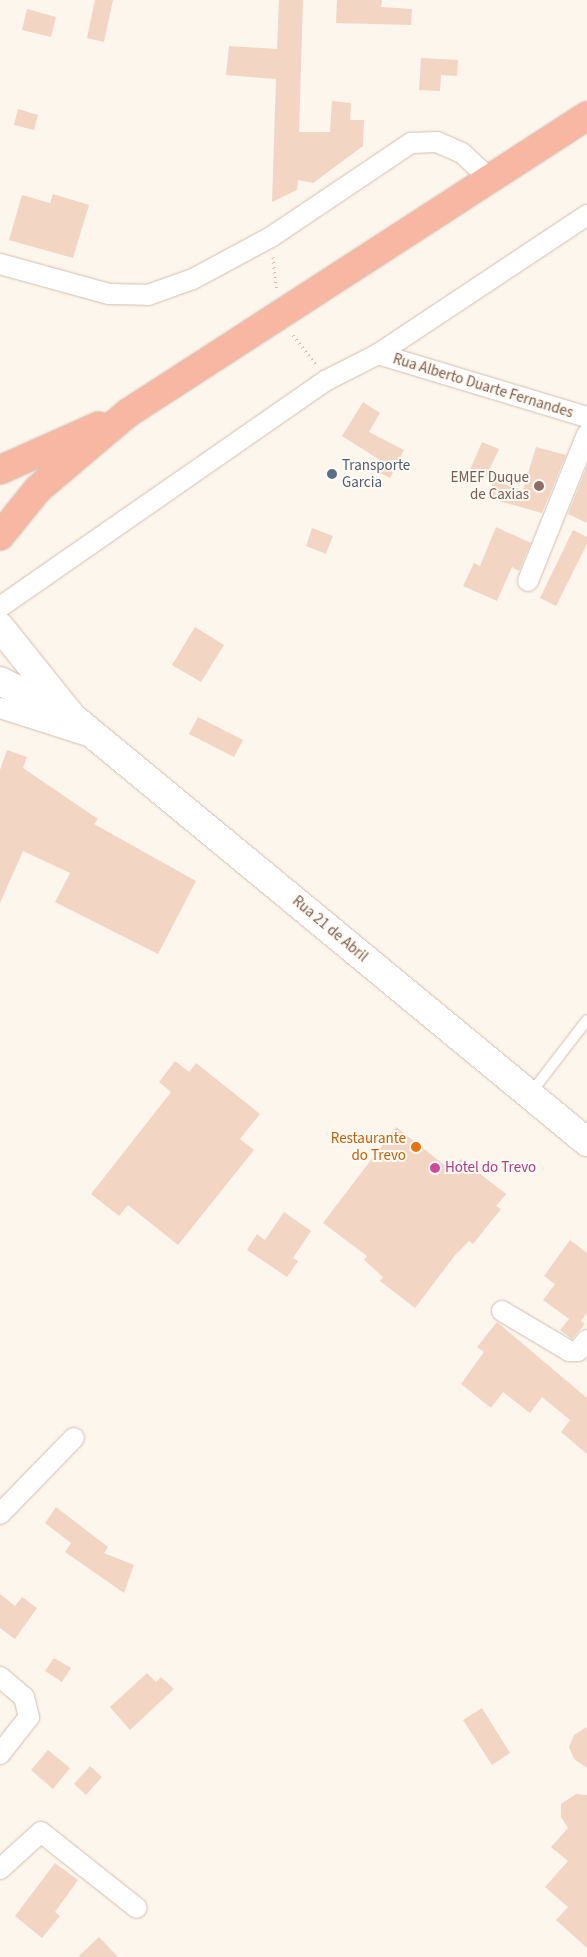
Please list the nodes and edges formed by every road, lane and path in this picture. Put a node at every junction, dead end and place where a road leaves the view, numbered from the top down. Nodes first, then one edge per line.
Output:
1 (587, 116) edge
2 (489, 178) junction
3 (587, 215) edge
4 (0, 264) edge
5 (378, 354) junction
6 (128, 413) junction
7 (587, 417) edge
8 (587, 434) edge
9 (0, 470) edge
10 (0, 536) edge
11 (528, 581) dead end
12 (0, 607) edge
13 (0, 627) edge
14 (0, 681) edge
15 (0, 708) edge
16 (72, 717) junction
17 (99, 739) junction
18 (587, 1020) edge
19 (530, 1094) junction
20 (587, 1142) edge
21 (502, 1311) dead end
22 (587, 1340) edge
23 (74, 1438) dead end
24 (0, 1514) edge
25 (0, 1677) edge
26 (0, 1754) edge
27 (0, 1869) edge
28 (137, 1908) dead end

1 - 2 highway
2 - 4 street
2 - 6 highway
3 - 5 street
5 - 7 street, Rua Alberto Duarte Fernandes
5 - 12 street
6 - 9 highway
6 - 10 highway
8 - 11 street
13 - 16 street, Rua 21 de Abril
14 - 16 street, Rua 21 de Abril
15 - 17 street
16 - 17 street, Rua 21 de Abril
17 - 19 street, Rua 21 de Abril
18 - 19 lane
19 - 20 street, Rua 21 de Abril
21 - 22 street
23 - 24 street
25 - 26 street
27 - 28 street

